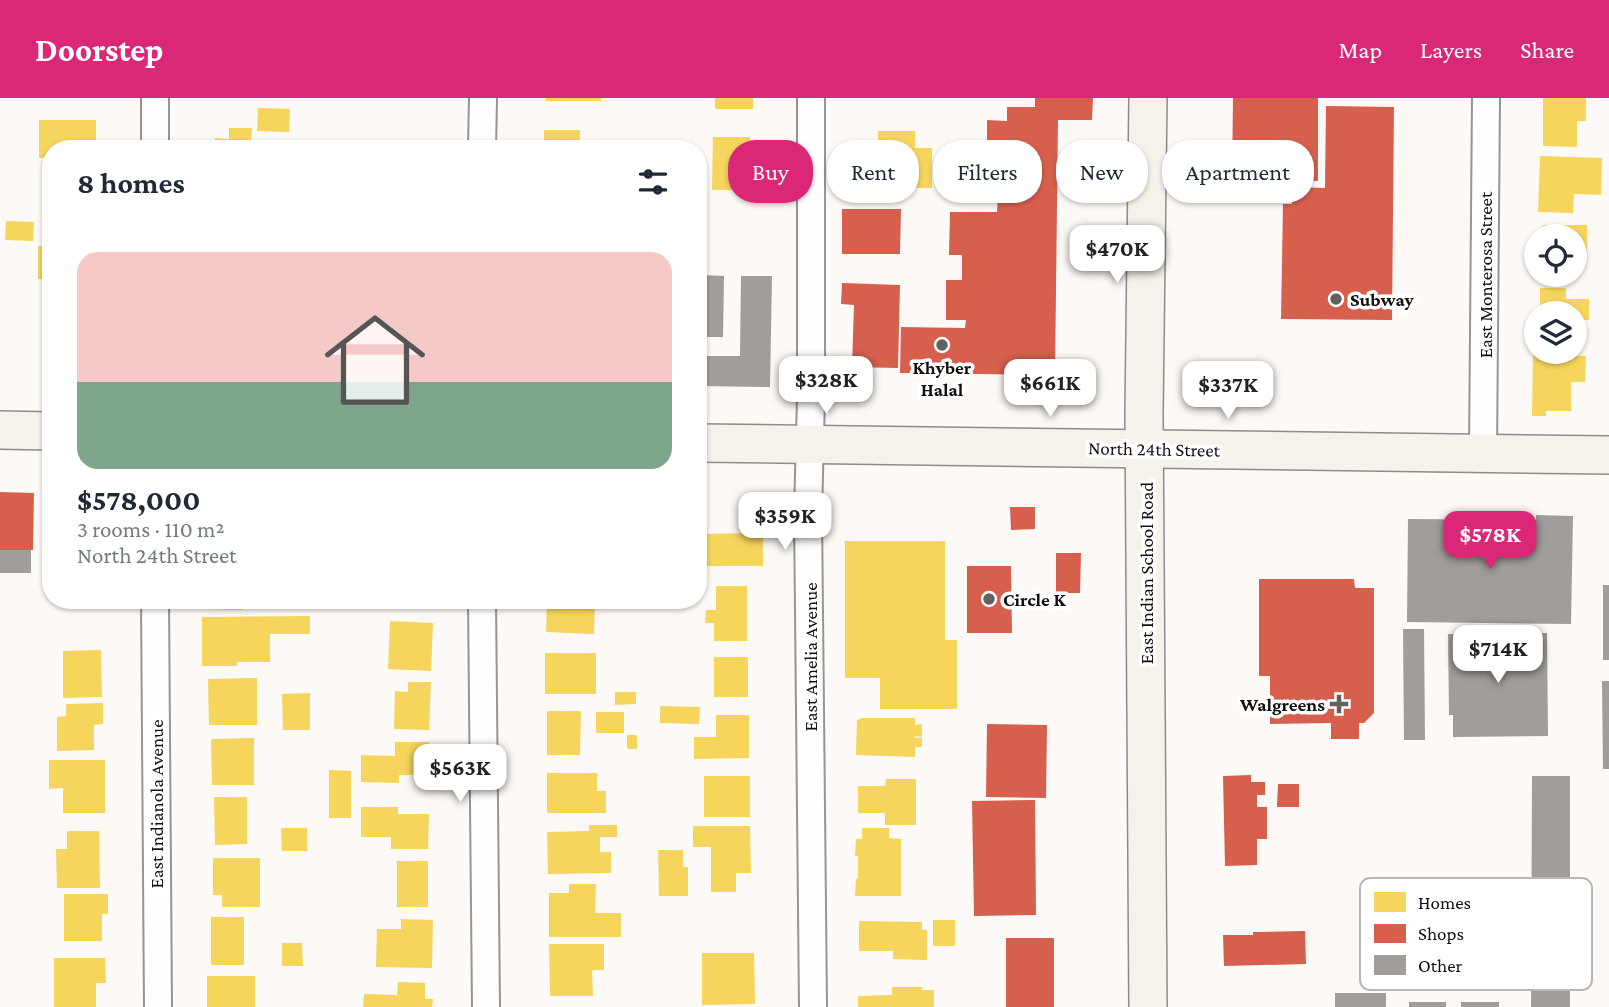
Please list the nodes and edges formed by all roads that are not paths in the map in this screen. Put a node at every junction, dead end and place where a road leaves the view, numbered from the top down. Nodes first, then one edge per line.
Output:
1 (155, 98) edge
2 (482, 98) edge
3 (811, 98) edge
4 (1148, 98) edge
5 (1486, 98) edge
6 (155, 140) edge
7 (482, 140) edge
8 (0, 430) edge
9 (42, 431) edge
10 (707, 443) edge
11 (810, 444) junction
12 (1145, 449) junction
13 (1483, 453) junction
14 (1609, 455) edge
15 (155, 609) edge
16 (482, 609) edge
17 (158, 1007) edge
18 (486, 1007) edge
19 (813, 1007) edge
20 (1148, 1007) edge

1 - 6 street
2 - 7 street
3 - 11 street, East Amelia Avenue
4 - 12 main road, East Indian School Road
5 - 13 street, East Monterosa Street
8 - 9 main road
10 - 11 main road, North 24th Street
11 - 12 main road, North 24th Street
11 - 19 street, East Amelia Avenue
12 - 13 main road, North 24th Street
12 - 20 main road, East Indian School Road
13 - 14 main road, North 24th Street
15 - 17 street, East Indianola Avenue
16 - 18 street

